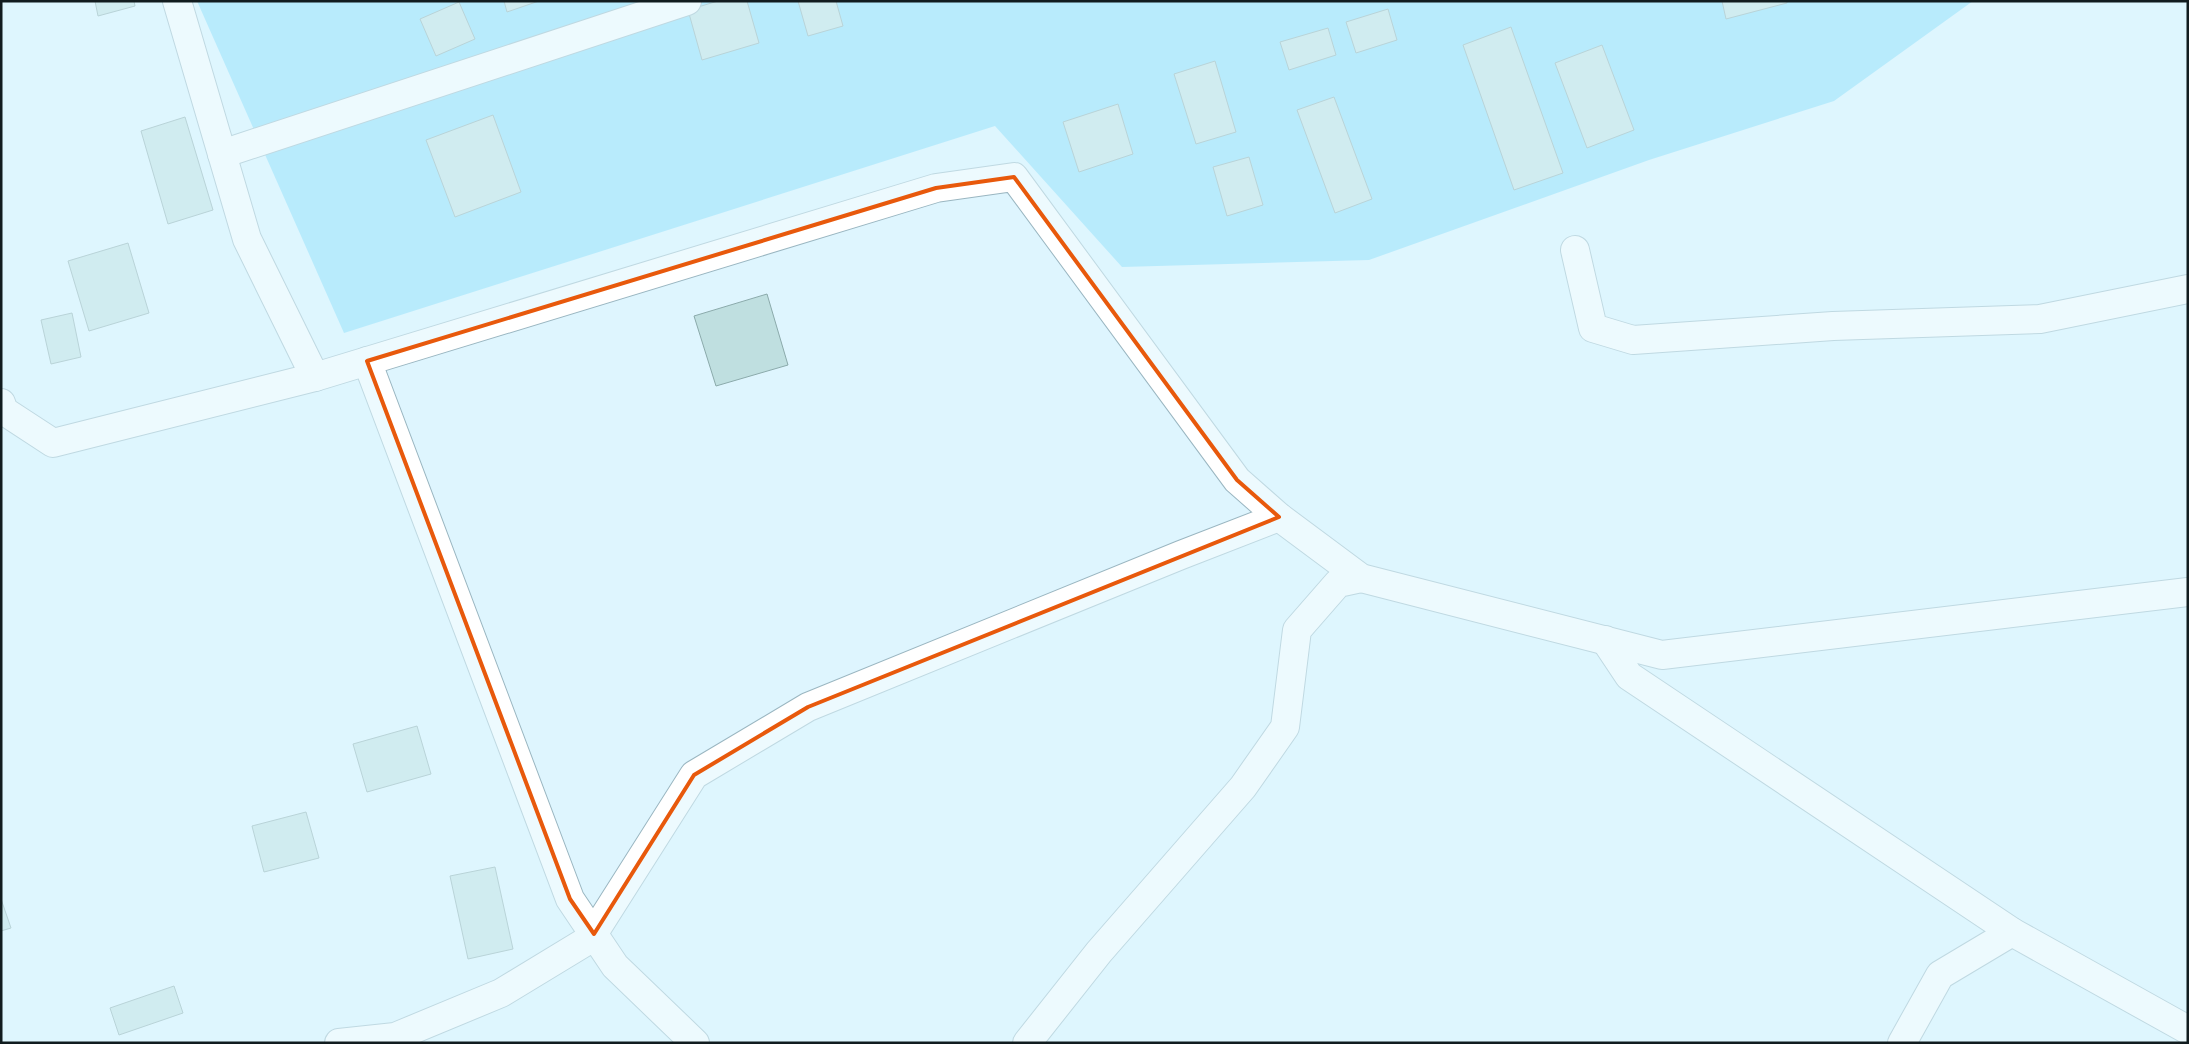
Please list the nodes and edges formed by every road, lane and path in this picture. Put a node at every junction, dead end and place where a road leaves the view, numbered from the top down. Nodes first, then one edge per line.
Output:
1 (176, 1) edge
2 (687, 1) edge
3 (222, 154) junction
4 (1575, 250) dead end
5 (2188, 289) edge
6 (368, 361) junction
7 (315, 377) junction
8 (1, 403) edge
9 (1279, 517) junction
10 (1361, 578) junction
11 (2188, 592) edge
12 (1605, 640) junction
13 (2012, 932) junction
14 (594, 934) junction
15 (2188, 1030) edge
16 (339, 1043) edge
17 (695, 1043) edge
18 (1027, 1043) edge
19 (1902, 1043) edge

1 - 3 street
2 - 3 street
3 - 7 street
4 - 5 street
6 - 7 street
6 - 9 street
6 - 14 street
7 - 8 street
9 - 10 street
9 - 14 street
10 - 12 street
10 - 18 street
11 - 12 street
12 - 13 street
13 - 15 street
13 - 19 street
14 - 16 street
14 - 17 street

